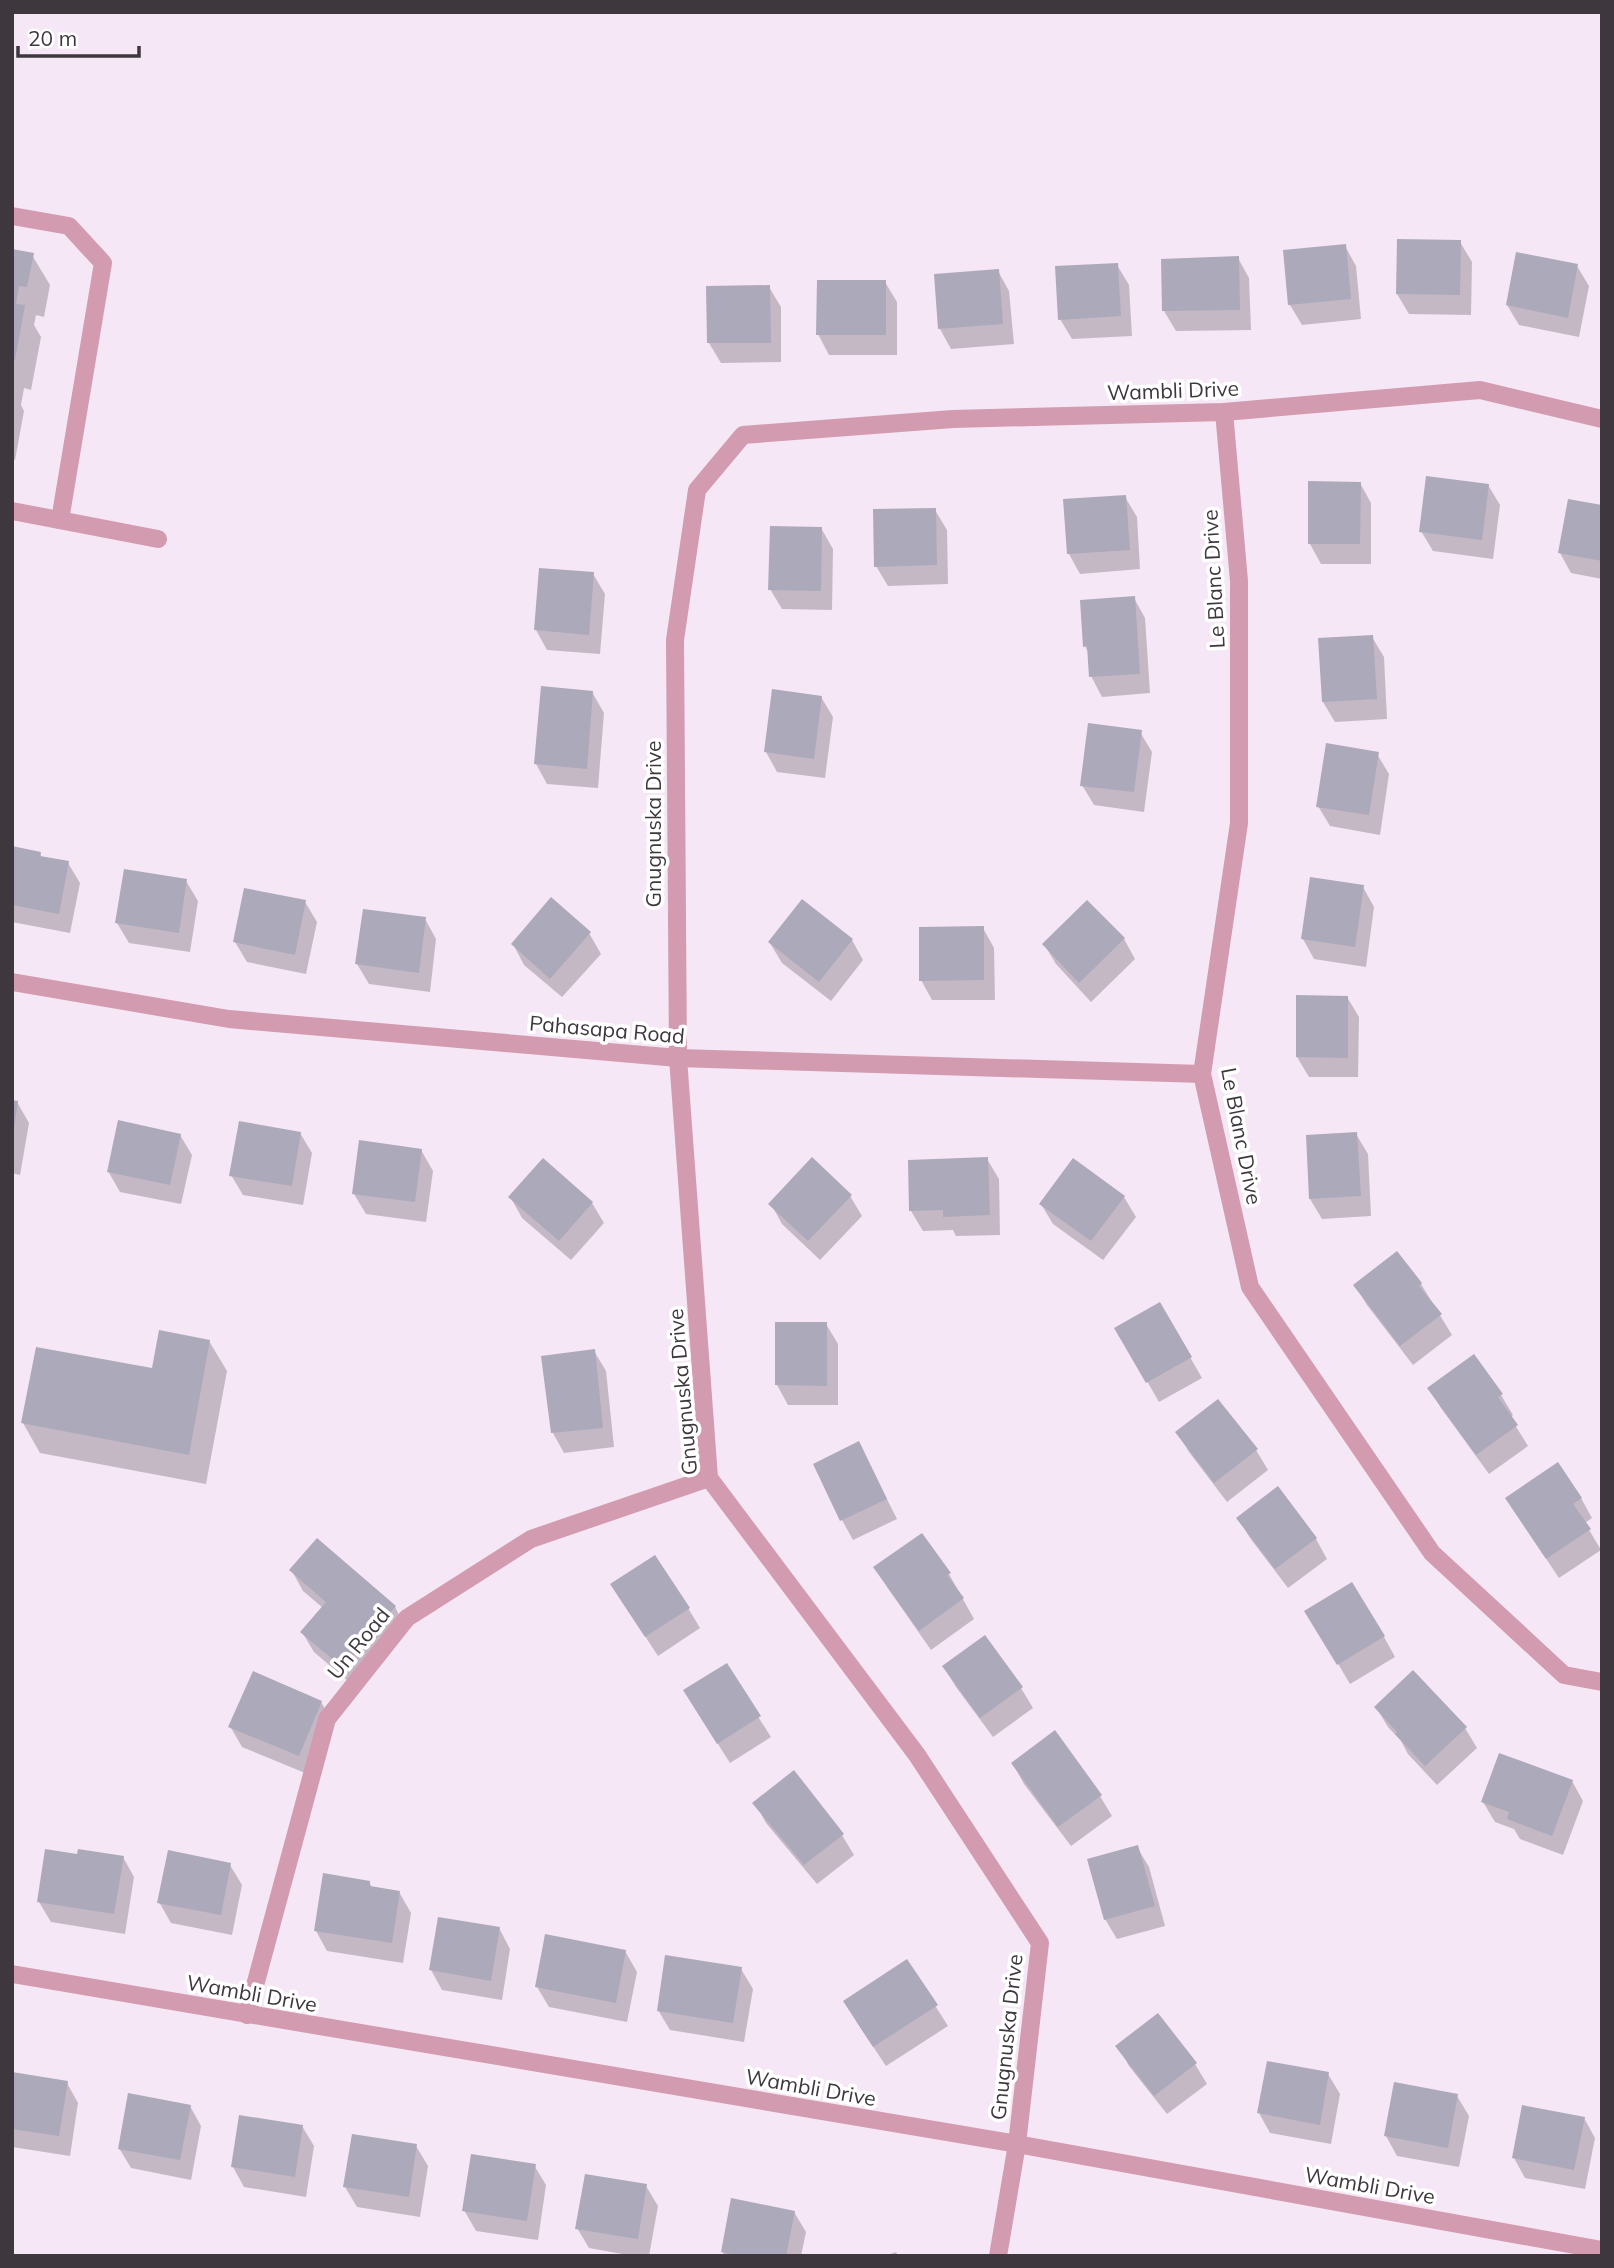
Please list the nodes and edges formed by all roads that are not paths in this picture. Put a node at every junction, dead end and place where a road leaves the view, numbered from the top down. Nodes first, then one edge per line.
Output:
1 (12, 216) edge
2 (1224, 412) junction
3 (1602, 419) edge
4 (743, 435) joint
5 (12, 511) edge
6 (60, 520) junction
7 (158, 539) dead end
8 (12, 982) edge
9 (678, 1058) junction
10 (1202, 1074) junction
11 (709, 1478) junction
12 (1602, 1682) edge
13 (12, 1974) edge
14 (247, 2015) junction
15 (1017, 2144) junction
16 (1602, 2249) edge
17 (998, 2256) edge

1 - 6 street
2 - 3 street, Wambli Drive
2 - 4 street, Wambli Drive
2 - 10 street, Le Blanc Drive
4 - 9 street, Gnugnuska Drive
5 - 6 street
6 - 7 street
8 - 9 street, Pahasapa Road
9 - 10 street, Pahasapa Road
9 - 11 street, Gnugnuska Drive
10 - 12 street, Le Blanc Drive
11 - 14 street, Un Road
11 - 15 street, Gnugnuska Drive
13 - 14 street, Wambli Drive
14 - 15 street, Wambli Drive
15 - 16 street, Wambli Drive
15 - 17 street, Gnugnuska Drive

